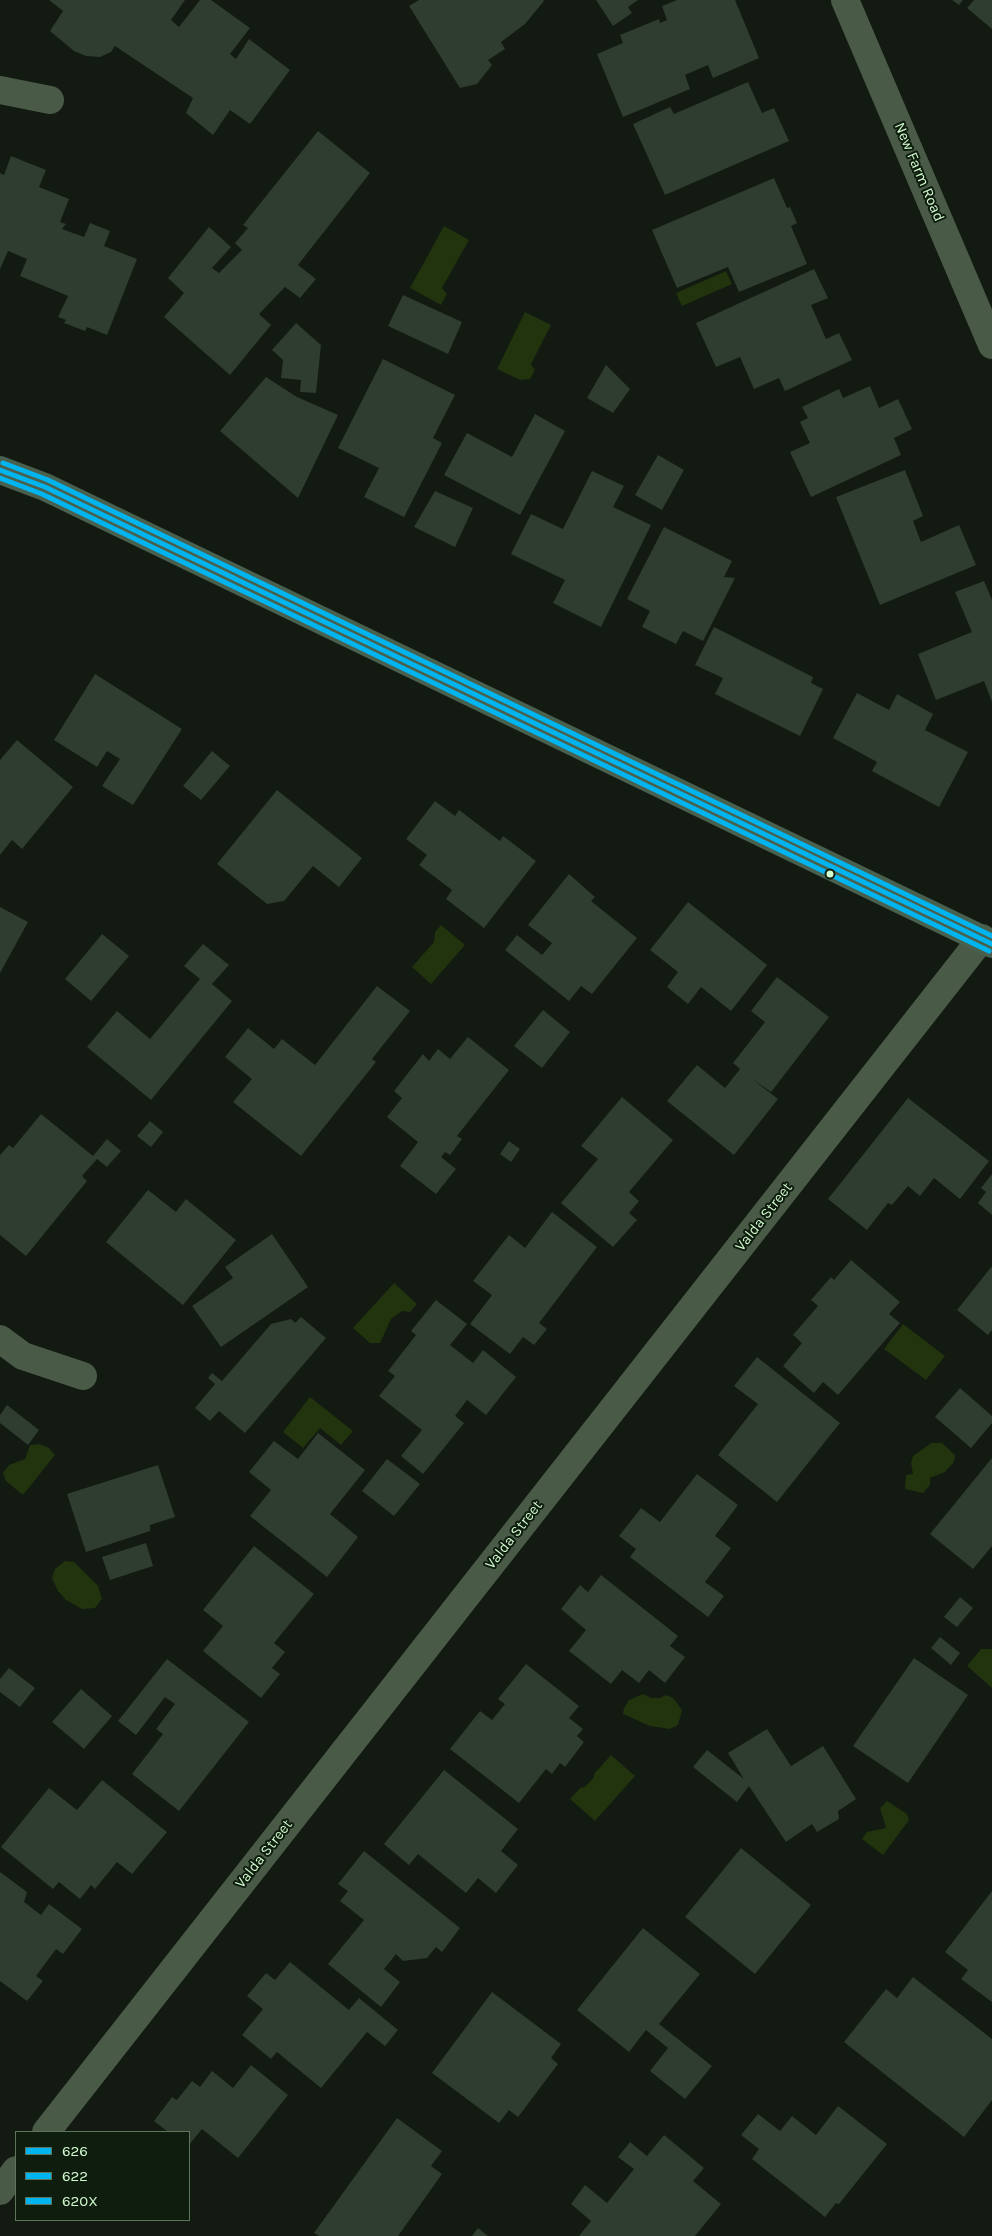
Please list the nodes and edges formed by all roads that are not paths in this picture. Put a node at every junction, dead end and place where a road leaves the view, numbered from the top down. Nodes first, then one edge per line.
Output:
1 (845, 0) edge
2 (0, 90) edge
3 (50, 100) dead end
4 (992, 345) edge
5 (0, 470) edge
6 (987, 941) edge
7 (0, 1339) edge
8 (83, 1376) dead end
9 (47, 2131) edge
10 (15, 2171) edge
11 (0, 2191) edge

1 - 4 street, New Farm Road
2 - 3 street
5 - 6 main road
6 - 9 street, Valda Street
7 - 8 street
10 - 11 street

